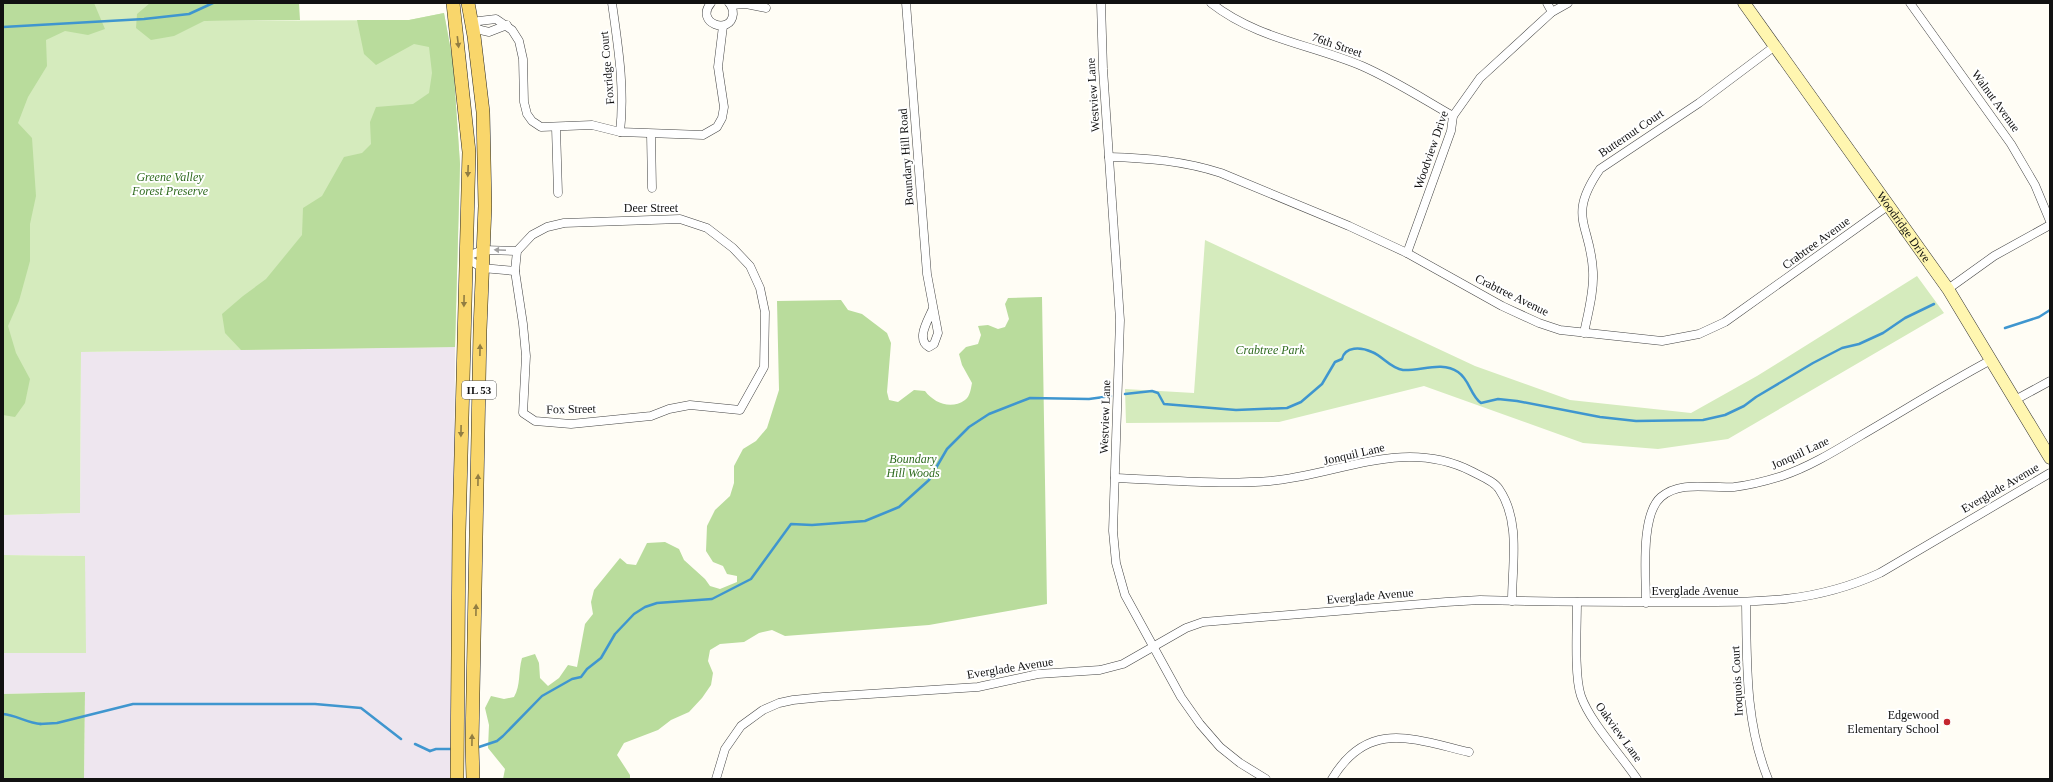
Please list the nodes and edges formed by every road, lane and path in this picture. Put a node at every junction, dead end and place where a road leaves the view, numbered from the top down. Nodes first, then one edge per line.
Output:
1 (453, 3) edge
2 (468, 3) edge
3 (612, 3) edge
4 (711, 3) edge
5 (906, 3) edge
6 (1101, 3) edge
7 (1211, 3) edge
8 (1547, 3) edge
9 (1568, 3) edge
10 (1744, 3) edge
11 (1910, 3) edge
12 (730, 4) edge
13 (766, 8) dead end
14 (1552, 12) junction
15 (507, 25) junction
16 (722, 26) junction
17 (472, 28) junction
18 (1775, 46) junction
19 (1453, 116) junction
20 (556, 128) junction
21 (620, 132) junction
22 (651, 134) junction
23 (1109, 157) junction
24 (652, 188) dead end
25 (558, 193) dead end
26 (1889, 205) junction
27 (2050, 221) edge
28 (2050, 225) edge
29 (483, 250) junction
30 (517, 251) junction
31 (1407, 253) junction
32 (465, 257) junction
33 (482, 268) junction
34 (515, 271) junction
35 (1948, 289) junction
36 (933, 308) dead end
37 (1584, 333) junction
38 (1991, 360) junction
39 (2050, 381) edge
40 (2015, 400) junction
41 (740, 410) joint
42 (2050, 458) edge
43 (2050, 473) edge
44 (1115, 478) junction
45 (1512, 601) junction
46 (1577, 602) junction
47 (1646, 603) junction
48 (1746, 603) junction
49 (1153, 647) junction
50 (1469, 752) dead end
51 (457, 779) edge
52 (472, 779) edge
53 (716, 779) edge
54 (1266, 779) edge
55 (1332, 779) edge
56 (1637, 779) edge
57 (1768, 779) edge

1 -> 32 main road, IL 53
2 - 17 main road, IL 53
3 - 21 street, Foxridge Court
4 - 16 street
5 - 36 street, Boundary Hill Road
6 - 23 street, Westview Lane
7 - 19 street, 76th Street
8 - 14 street
9 - 14 street, Woodview Drive
10 - 18 street, Woodridge Drive
11 - 27 street, Walnut Avenue
12 - 13 street
12 - 16 street
14 - 19 street, Woodview Drive
15 - 17 street
15 - 17 street
15 - 20 street
16 - 22 street
17 - 29 main road, IL 53
18 - 26 street, Woodridge Drive
18 - 37 street, Butternut Court
19 - 31 street, Woodview Drive
20 - 21 street
20 - 25 street
21 - 22 street
22 - 24 street
23 - 31 street, Crabtree Avenue
23 - 44 street, Westview Lane
26 - 35 street, Woodridge Drive
26 - 37 street, Crabtree Avenue
28 - 35 street
30 -> 29 street
29 - 32 street
29 - 33 main road, IL 53
30 - 34 street
30 - 41 street, Deer Street
31 - 37 street, Crabtree Avenue
32 - 33 street
32 -> 51 main road, IL 53
33 - 34 street
52 -> 33 main road, IL 53
34 - 41 street, Fox Street
35 - 38 street, Woodridge Drive
38 - 40 street, Woodridge Drive
38 - 47 street, Jonquil Lane
39 - 40 street
40 - 42 street, Woodridge Drive
43 - 48 street, Everglade Avenue
44 - 45 street, Jonquil Lane
44 - 49 street, Westview Lane
45 - 46 street, Everglade Avenue
45 - 49 street, Everglade Avenue
46 - 47 street, Everglade Avenue
46 - 56 street, Oakview Lane
47 - 48 street, Everglade Avenue
48 - 57 street, Iroquois Court
49 - 53 street, Everglade Avenue
49 - 54 street, Westview Lane
50 - 55 street

